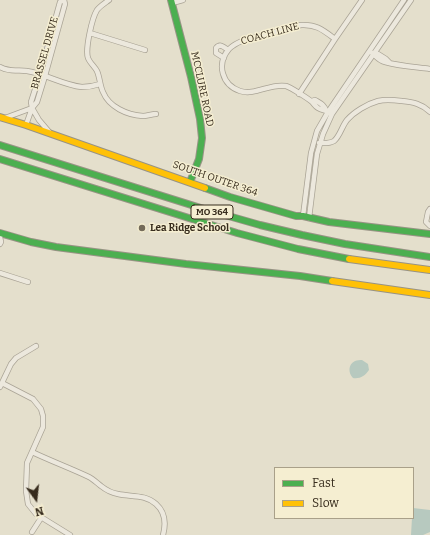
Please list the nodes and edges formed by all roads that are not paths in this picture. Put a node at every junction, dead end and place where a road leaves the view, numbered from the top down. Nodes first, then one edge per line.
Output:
1 (64, 0) edge
2 (109, 0) edge
3 (183, 0) edge
4 (362, 0) edge
5 (404, 0) edge
6 (411, 0) edge
7 (172, 1) edge
8 (90, 33) junction
9 (335, 39) junction
10 (145, 50) dead end
11 (228, 50) junction
12 (369, 52) junction
13 (374, 55) junction
14 (224, 58) junction
15 (0, 67) edge
16 (430, 69) edge
17 (40, 74) junction
18 (45, 76) junction
19 (100, 84) junction
20 (299, 94) junction
21 (32, 108) junction
22 (329, 112) junction
23 (430, 112) edge
24 (156, 114) dead end
25 (2, 118) edge
26 (26, 125) junction
27 (50, 133) junction
28 (314, 142) junction
29 (320, 143) junction
30 (0, 145) edge
31 (0, 160) edge
32 (190, 182) junction
33 (430, 209) edge
34 (306, 217) junction
35 (430, 226) edge
36 (429, 234) edge
37 (0, 235) edge
38 (0, 244) edge
39 (430, 257) edge
40 (430, 270) edge
41 (0, 272) edge
42 (28, 282) dead end
43 (430, 295) edge
44 (36, 346) dead end
45 (1, 385) edge
46 (32, 452) junction
47 (41, 518) junction
48 (32, 532) dead end
49 (70, 535) edge
50 (163, 535) edge

1 - 17 street, BRASSEL DRIVE
1 - 18 street, BRASSEL DRIVE
2 - 8 street
3 - 7 street
4 - 9 street
5 - 12 street
6 - 13 street
7 - 32 main road, MCCLURE ROAD
8 - 10 street
8 - 19 street
9 - 11 street, COACH LINE
9 - 20 street
11 - 14 street, COACH LINE
11 - 14 street, COACH LINE
12 - 13 street
12 - 22 street
13 - 16 street
13 - 22 street
14 - 20 street, COACH LINE
15 - 17 street
17 - 18 street
17 - 21 street, BRASSEL DRIVE
18 - 19 street
18 - 21 street, BRASSEL DRIVE
19 - 24 street
20 - 22 street, COACH LINE
21 - 25 street
21 - 26 street, BRASSEL DRIVE
21 - 27 street
22 - 28 street
22 - 29 street
23 - 29 street
25 - 26 main road, SOUTH OUTER 364
26 - 27 main road, SOUTH OUTER 364
27 - 32 main road, SOUTH OUTER 364
28 - 29 street
28 - 34 street
29 - 34 street
30 - 39 main road, MO 364
31 - 40 main road, MO 364
32 - 34 main road, SOUTH OUTER 364
33 - 35 street
34 - 36 main road, SOUTH OUTER 364
35 - 36 street
37 - 38 street
37 - 43 main road
41 - 42 street
44 - 45 street
45 - 46 street
46 - 47 street
46 - 50 street
47 - 48 street
47 - 49 street

